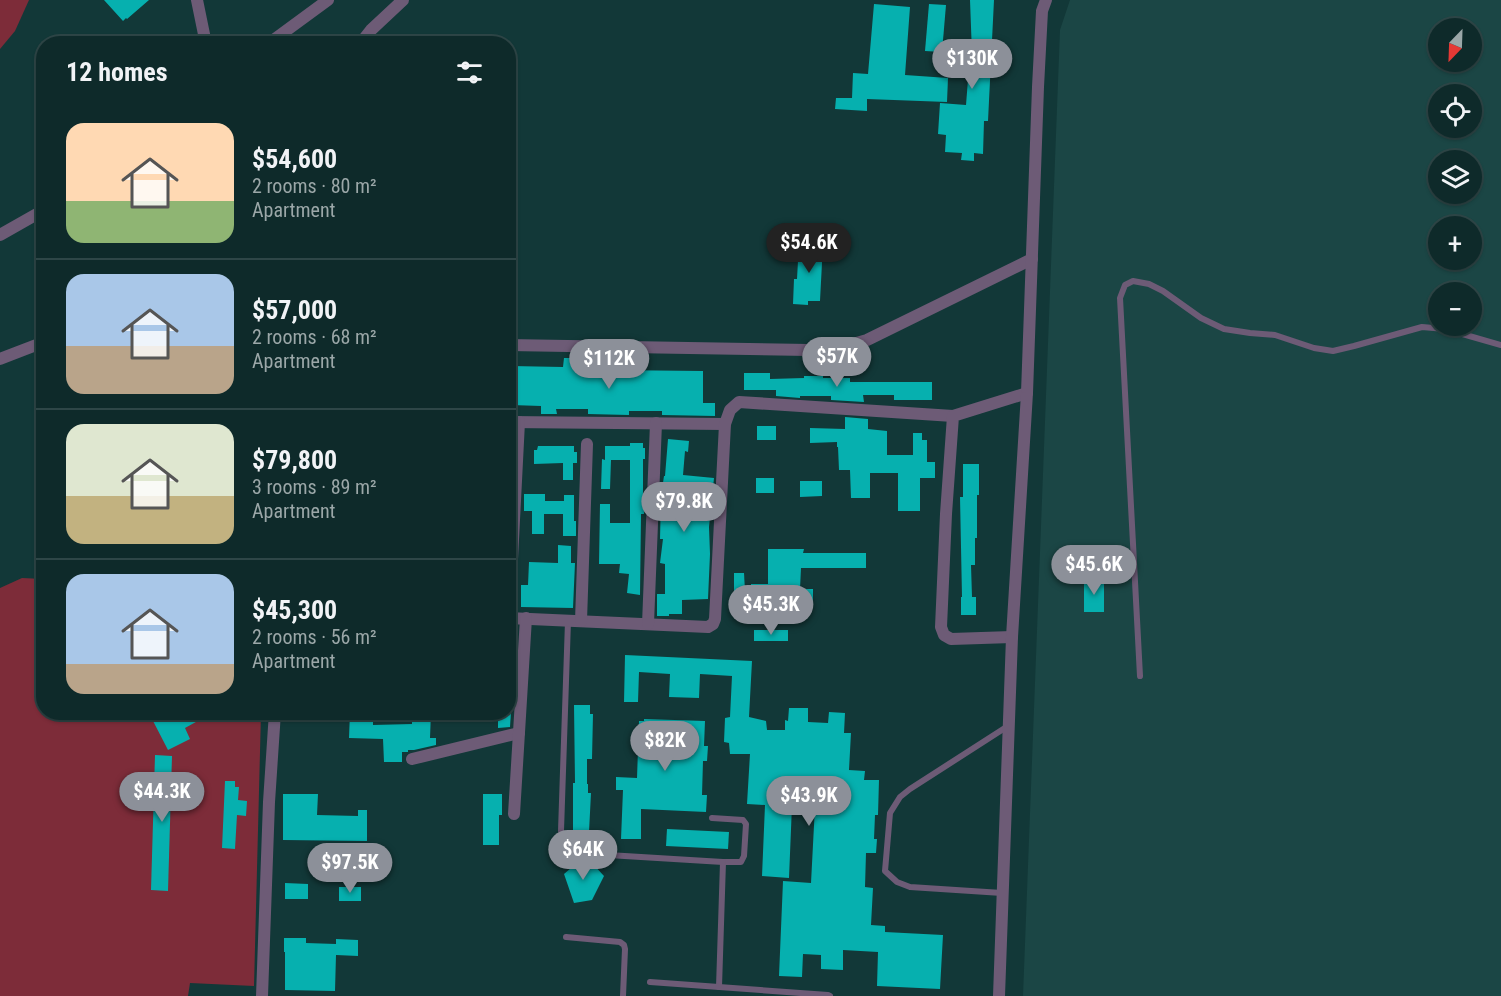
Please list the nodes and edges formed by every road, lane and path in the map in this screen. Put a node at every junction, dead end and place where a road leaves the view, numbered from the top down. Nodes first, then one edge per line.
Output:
1 (197, 0) edge
2 (328, 0) edge
3 (403, 0) edge
4 (1042, 4) edge
5 (204, 36) edge
6 (279, 36) edge
7 (366, 36) edge
8 (36, 215) edge
9 (0, 235) edge
10 (1032, 259) junction
11 (36, 345) edge
12 (516, 345) edge
13 (1501, 345) edge
14 (0, 359) edge
15 (1027, 393) junction
16 (953, 416) junction
17 (516, 422) edge
18 (656, 423) junction
19 (725, 424) junction
20 (587, 444) dead end
21 (516, 618) edge
22 (526, 618) junction
23 (568, 620) junction
24 (581, 621) junction
25 (648, 624) junction
26 (1012, 637) junction
27 (1140, 675) dead end
28 (274, 720) edge
29 (1009, 725) junction
30 (519, 733) junction
31 (412, 759) dead end
32 (514, 814) dead end
33 (712, 818) dead end
34 (561, 831) dead end
35 (559, 852) dead end
36 (723, 862) junction
37 (1003, 893) junction
38 (566, 937) dead end
39 (650, 982) dead end
40 (719, 987) junction
41 (262, 996) edge
42 (623, 996) edge
43 (830, 996) edge
44 (999, 996) edge

1 - 5 street
2 - 6 street
3 - 7 street
4 - 10 street
8 - 9 street
10 - 12 street
10 - 15 street
11 - 14 street
13 - 27 lane
15 - 16 street
15 - 26 street
16 - 19 street
16 - 26 street
17 - 18 street
18 - 19 street
18 - 25 street
19 - 25 street
20 - 24 street
21 - 22 street
22 - 23 street
22 - 30 street
23 - 24 street
23 - 34 lane
24 - 25 street
26 - 29 street
28 - 41 street
29 - 37 street
29 - 37 lane
30 - 31 street
30 - 32 street
33 - 36 lane
35 - 36 lane
36 - 40 lane
37 - 44 street
38 - 42 lane
39 - 40 lane
40 - 43 lane

